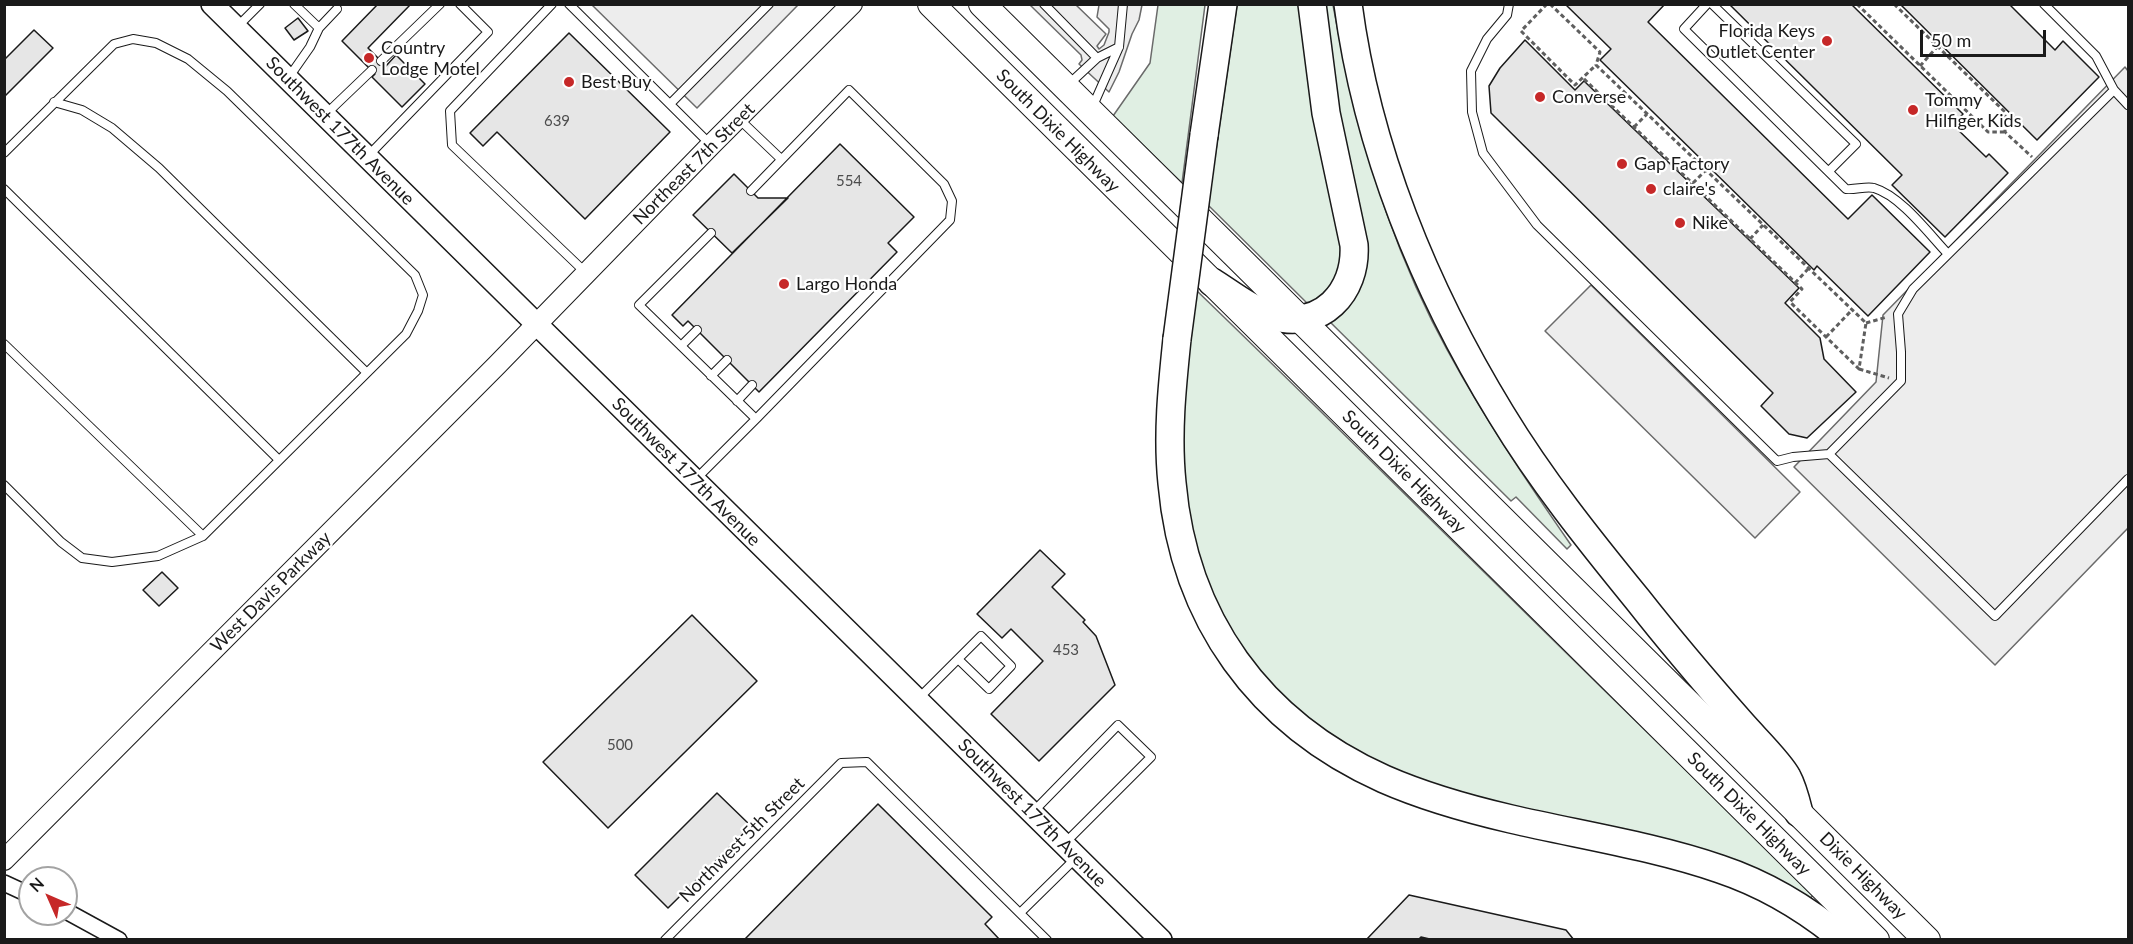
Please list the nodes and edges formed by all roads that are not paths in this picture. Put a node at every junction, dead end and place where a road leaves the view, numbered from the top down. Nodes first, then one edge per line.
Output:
1 (212, 4) edge
2 (260, 4) edge
3 (294, 4) edge
4 (440, 4) edge
5 (460, 4) edge
6 (552, 4) edge
7 (569, 4) edge
8 (769, 4) edge
9 (852, 4) edge
10 (931, 4) edge
11 (982, 4) edge
12 (1044, 4) edge
13 (1123, 4) edge
14 (1223, 4) edge
15 (1312, 4) edge
16 (1348, 4) edge
17 (1509, 4) edge
18 (1707, 4) edge
19 (1712, 4) edge
20 (2044, 4) edge
21 (337, 9) dead end
22 (236, 28) junction
23 (319, 28) junction
24 (1119, 47) junction
25 (1097, 58) junction
26 (381, 61) dead end
27 (372, 70) dead end
28 (288, 79) junction
29 (1065, 87) junction
30 (2114, 90) junction
31 (54, 102) junction
32 (670, 104) junction
33 (2128, 105) edge
34 (1091, 112) junction
35 (324, 115) junction
36 (740, 119) junction
37 (711, 145) junction
38 (4, 153) edge
39 (367, 157) junction
40 (781, 159) junction
41 (1829, 171) junction
42 (4, 189) edge
43 (751, 191) dead end
44 (711, 232) dead end
45 (1948, 254) junction
46 (586, 273) junction
47 (1212, 282) junction
48 (1299, 319) junction
49 (537, 323) junction
50 (697, 330) dead end
51 (4, 344) edge
52 (681, 346) junction
53 (727, 360) dead end
54 (366, 372) junction
55 (711, 376) junction
56 (752, 385) dead end
57 (737, 401) junction
58 (756, 419) junction
59 (1829, 454) junction
60 (279, 460) junction
61 (2128, 479) edge
62 (695, 480) junction
63 (4, 485) edge
64 (202, 536) junction
65 (958, 659) junction
66 (917, 700) junction
67 (1032, 813) junction
68 (1799, 813) junction
69 (1071, 851) junction
70 (4, 860) edge
71 (4, 884) edge
72 (18, 890) edge
73 (1020, 912) junction
74 (78, 917) edge
75 (1041, 938) edge
76 (119, 939) edge
77 (664, 939) edge
78 (1161, 939) edge
79 (1844, 939) edge
80 (1876, 939) edge
81 (1927, 939) edge

1 - 22 main road, Southwest 177th Avenue
2 - 22 lane
3 - 23 lane
4 - 26 lane
5 - 39 lane
6 - 46 lane
7 - 32 lane
8 - 32 lane
9 - 36 street, Northeast 7th Street
10 - 47 highway, South Dixie Highway
11 - 29 highway, South Dixie Highway
12 - 25 lane
13 - 24 lane
14 - 79 highway, bridge
15 - 48 highway
16 - 68 highway
17 - 59 lane
18 - 41 lane
19 - 41 lane
20 - 30 lane
21 - 23 lane
22 - 28 main road, Southwest 177th Avenue
23 - 28 lane
24 - 25 lane
24 - 34 lane
25 - 29 lane
27 - 35 lane
28 - 35 main road, Southwest 177th Avenue
29 - 34 highway, South Dixie Highway
30 - 33 lane
30 - 45 lane
31 - 38 lane
31 - 54 lane
31 - 54 lane
32 - 37 lane
34 - 48 highway, South Dixie Highway
35 - 39 main road, Southwest 177th Avenue
36 - 37 street, Northeast 7th Street
36 - 40 lane
37 - 46 street, Northeast 7th Street
39 - 49 main road, Southwest 177th Avenue
40 - 43 lane
40 - 58 lane
41 - 45 lane
42 - 60 lane
44 - 52 lane
45 - 59 lane
46 - 49 street, Northeast 7th Street
47 - 48 highway
47 - 80 highway, South Dixie Highway
48 - 68 highway, South Dixie Highway
49 - 62 main road, Southwest 177th Avenue
49 - 70 street, West Davis Parkway
50 - 52 lane
51 - 64 lane
52 - 55 lane
53 - 55 lane
54 - 60 lane
55 - 57 lane
56 - 57 lane
57 - 58 lane
58 - 62 lane
59 - 61 lane
60 - 64 lane
62 - 66 main road, Southwest 177th Avenue
63 - 64 lane
65 - 65 lane
65 - 66 lane
66 - 67 main road, Southwest 177th Avenue
67 - 69 main road, Southwest 177th Avenue
67 - 69 lane
68 - 81 highway, Dixie Highway
69 - 73 lane
69 - 78 main road, Southwest 177th Avenue
71 - 72 street
73 - 75 lane
73 - 77 lane, Northwest 5th Street
74 - 76 street

